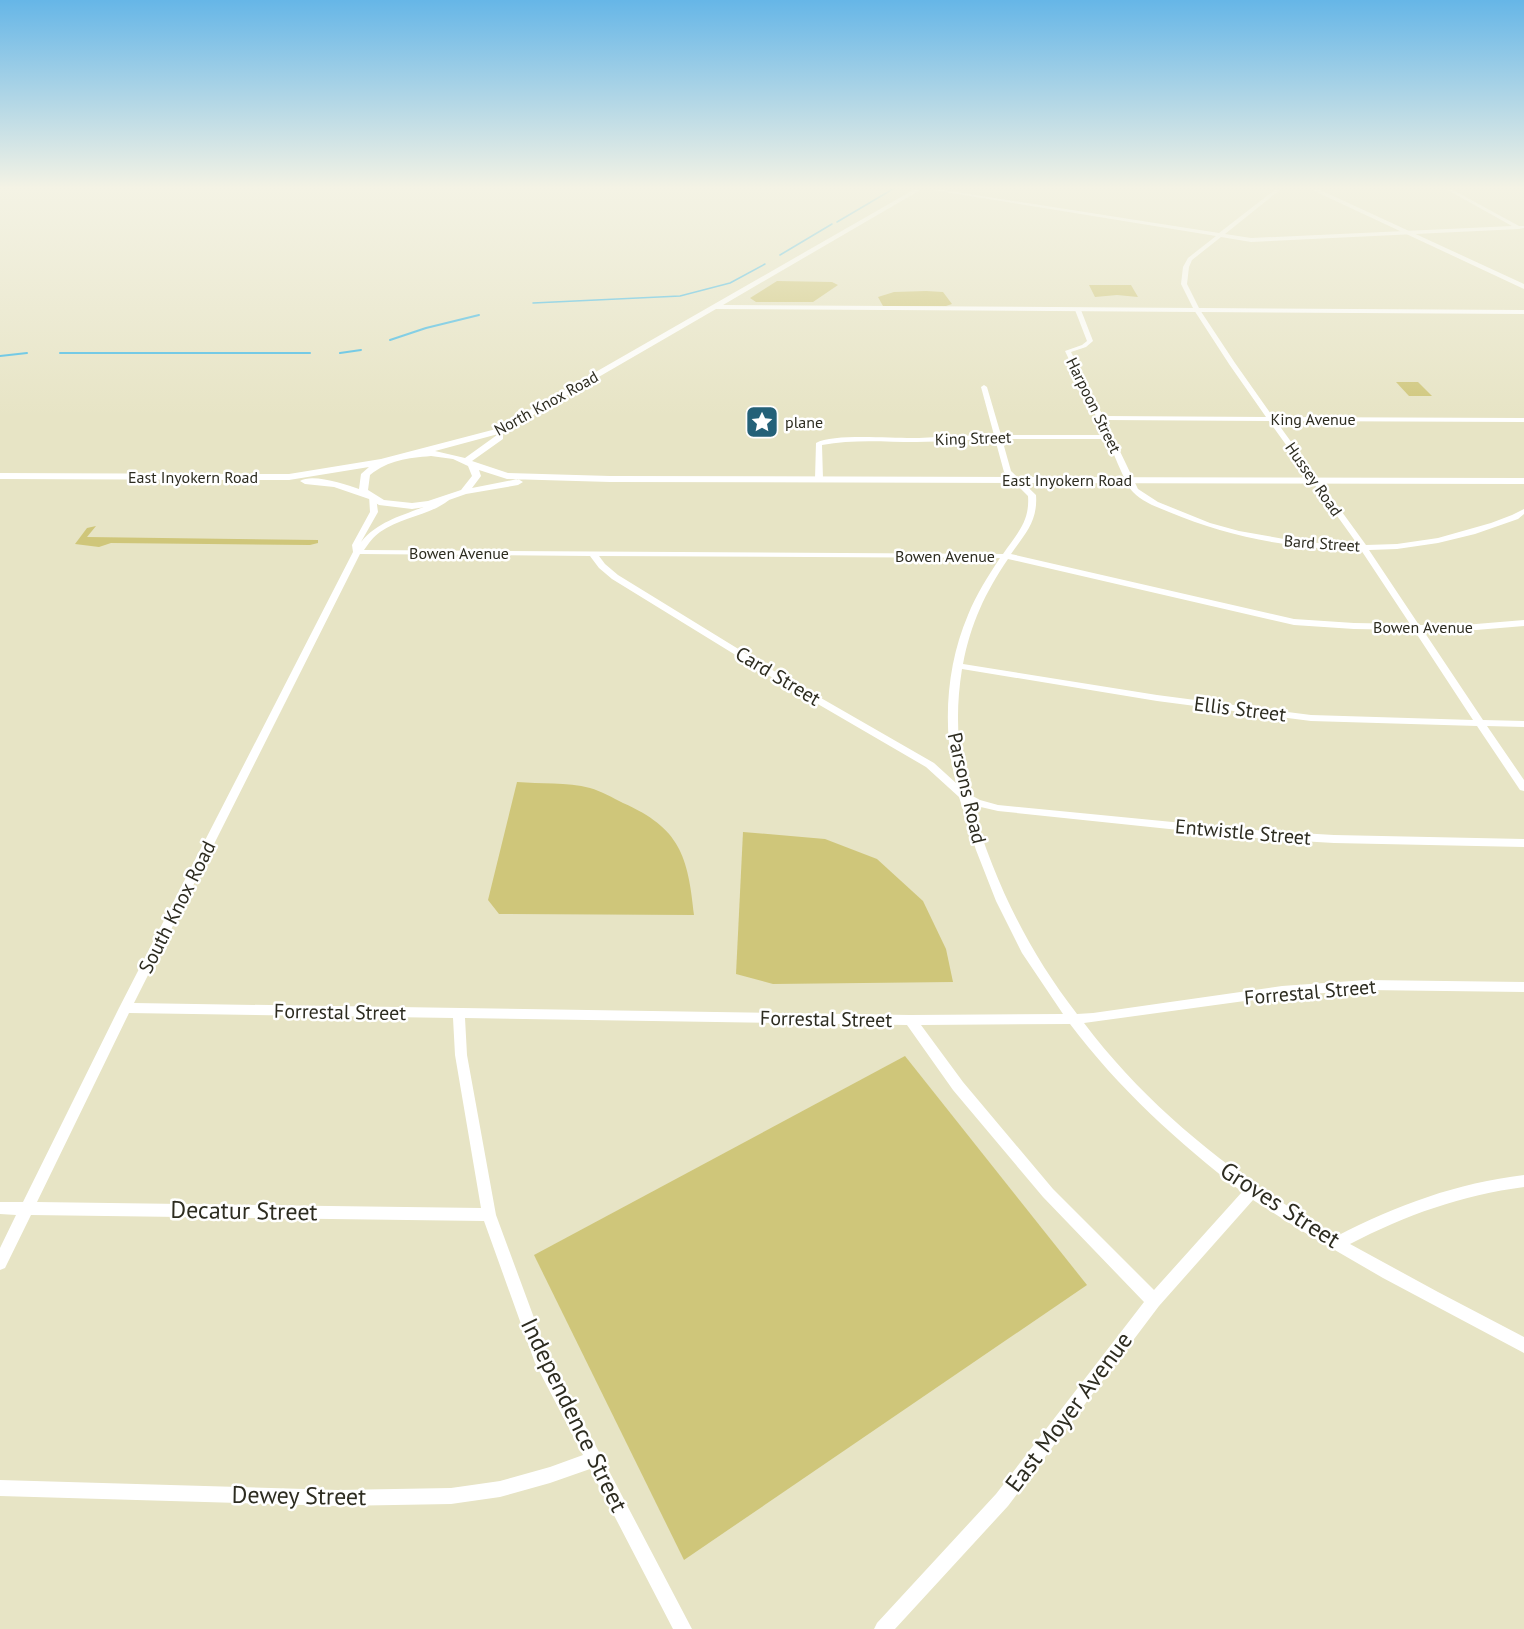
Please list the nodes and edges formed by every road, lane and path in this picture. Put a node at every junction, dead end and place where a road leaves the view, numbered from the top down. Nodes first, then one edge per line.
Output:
1 (788, 265) edge
2 (1187, 265) edge
3 (1478, 265) edge
4 (1524, 286) edge
5 (715, 307) junction
6 (1078, 310) junction
7 (1197, 310) junction
8 (1524, 312) edge
9 (668, 334) junction
10 (984, 387) dead end
11 (1102, 418) junction
12 (1272, 418) junction
13 (1524, 420) edge
14 (998, 436) junction
15 (1110, 437) junction
16 (416, 453) junction
17 (384, 462) junction
18 (471, 463) junction
19 (0, 479) edge
20 (610, 479) junction
21 (819, 480) junction
22 (1016, 480) junction
23 (1130, 480) junction
24 (1314, 480) junction
25 (1524, 481) edge
26 (464, 492) junction
27 (370, 497) junction
28 (445, 500) junction
29 (1524, 511) edge
30 (1515, 517) junction
31 (1524, 522) edge
32 (1362, 546) junction
33 (357, 552) junction
34 (594, 554) junction
35 (1007, 556) junction
36 (1524, 623) edge
37 (1416, 627) junction
38 (959, 666) junction
39 (1479, 722) junction
40 (1524, 724) edge
41 (1524, 788) edge
42 (964, 796) junction
43 (1524, 843) edge
44 (1524, 987) edge
45 (125, 1008) junction
46 (459, 1014) junction
47 (1072, 1019) junction
48 (910, 1020) junction
49 (1524, 1181) edge
50 (1252, 1191) junction
51 (0, 1208) edge
52 (28, 1208) junction
53 (489, 1215) junction
54 (1336, 1243) junction
55 (0, 1263) edge
56 (1154, 1301) junction
57 (1524, 1345) edge
58 (593, 1459) junction
59 (0, 1488) edge
60 (684, 1629) edge
61 (883, 1629) edge

1 - 5 street, North Knox Road
2 - 7 street, Hussey Road
3 - 4 street
5 - 6 street
5 - 9 street, North Knox Road
6 - 7 street
6 - 11 street, Harpoon Street
7 - 8 street
7 - 12 street, Hussey Road
9 - 16 street, North Knox Road
9 - 18 street, North Knox Road
10 - 14 street, Parsons Road
11 - 12 street, King Avenue
11 - 15 street, Harpoon Street
12 - 13 street, King Avenue
12 - 24 street, Hussey Road
14 - 15 street, King Street
14 - 21 street, King Street
14 - 22 street, Parsons Road
15 - 23 street, Harpoon Street
16 - 17 street, North Knox Road
16 - 18 street, East Inyokern Road
17 - 19 street, East Inyokern Road
17 - 27 street
18 - 20 street, East Inyokern Road
18 - 26 street
19 - 27 street, East Inyokern Road
20 - 21 street, East Inyokern Road
20 - 26 street, East Inyokern Road
21 - 22 street, East Inyokern Road
22 - 23 street, East Inyokern Road
22 - 35 street, Parsons Road
23 - 24 street, East Inyokern Road
23 - 32 street, Bard Street
24 - 25 street, East Inyokern Road
24 - 32 street, Hussey Road
26 - 28 street, East Inyokern Road
27 - 28 street, East Inyokern Road
27 - 33 street, South Knox Road
28 - 33 street, South Knox Road
29 - 30 street, Bard Street
30 - 31 street
30 - 32 street, Bard Street
32 - 37 street, Hussey Road
33 - 34 street, Bowen Avenue
33 - 45 street, South Knox Road
34 - 35 street, Bowen Avenue
34 - 42 street, Card Street
35 - 37 street, Bowen Avenue
35 - 38 street, Parsons Road
36 - 37 street, Bowen Avenue
37 - 39 street, Hussey Road
38 - 39 street, Ellis Street
38 - 42 street, Parsons Road
39 - 40 street, Ellis Street
39 - 41 street, Hussey Road
42 - 43 street, Entwistle Street
42 - 47 street, Parsons Road
44 - 47 street, Forrestal Street
45 - 46 street, Forrestal Street
45 - 52 street, South Knox Road
46 - 48 street, Forrestal Street
46 - 53 street, Independence Street
47 - 48 street, Forrestal Street
47 - 50 street, Groves Street
48 - 56 street
49 - 54 street
50 - 54 street, Groves Street
50 - 56 street, East Moyer Avenue
51 - 52 street, Decatur Street
52 - 53 street, Decatur Street
52 - 55 street, South Knox Road
53 - 58 street, Independence Street
54 - 57 street, Groves Street
56 - 61 street, East Moyer Avenue
58 - 59 street, Dewey Street
58 - 60 street, Independence Street

